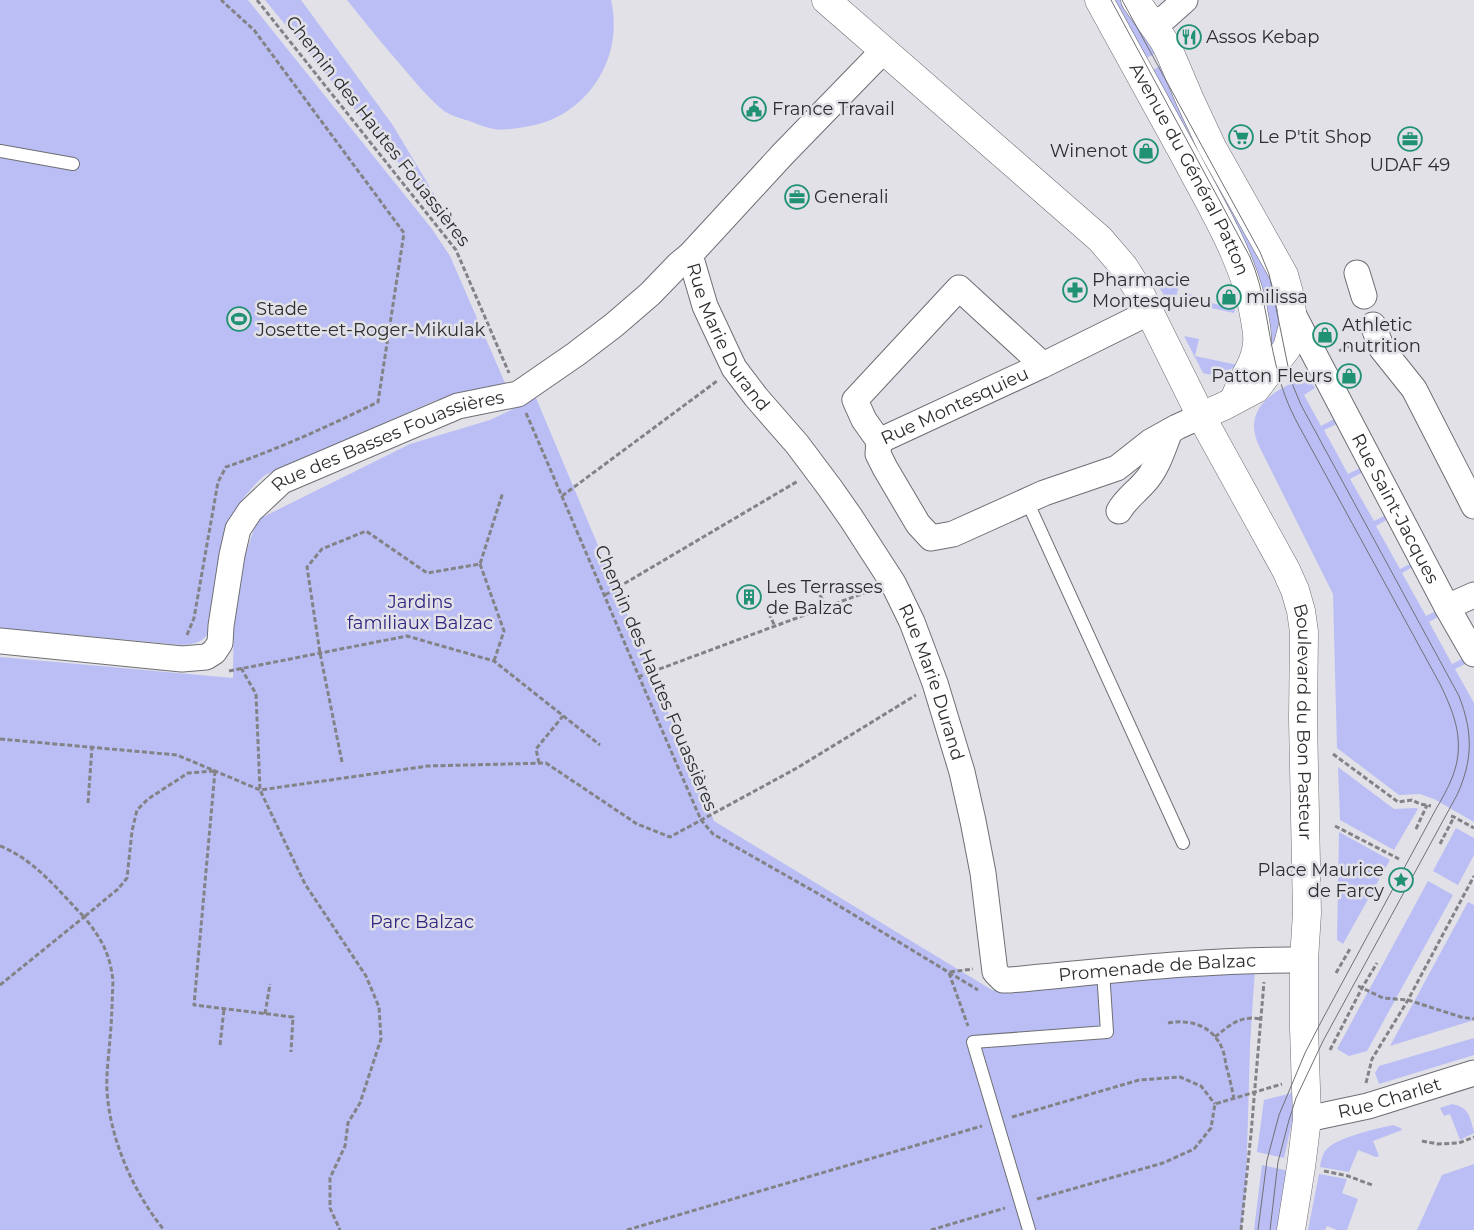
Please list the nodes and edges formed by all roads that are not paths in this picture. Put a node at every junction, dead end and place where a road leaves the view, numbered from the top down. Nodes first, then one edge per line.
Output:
1 (826, 0) edge
2 (1099, 0) edge
3 (1135, 0) edge
4 (1186, 0) edge
5 (1152, 24) junction
6 (884, 50) junction
7 (0, 151) edge
8 (73, 164) dead end
9 (690, 255) junction
10 (1150, 312) junction
11 (1292, 312) junction
12 (1373, 324) dead end
13 (1287, 348) junction
14 (1327, 359) junction
15 (1043, 365) junction
16 (1233, 401) junction
17 (1201, 416) junction
18 (1170, 430) junction
19 (880, 441) junction
20 (1026, 501) junction
21 (1474, 506) edge
22 (1119, 511) dead end
23 (1474, 596) edge
24 (1447, 607) junction
25 (0, 641) edge
26 (1474, 654) edge
27 (1183, 842) dead end
28 (1304, 960) junction
29 (1103, 971) junction
30 (1010, 980) joint
31 (1473, 1077) edge
32 (1307, 1119) junction
33 (1029, 1230) edge
34 (1291, 1230) edge

1 - 6 street
2 - 16 street, Avenue du Général Patton
3 - 5 street, Avenue du Général Patton
4 - 5 street
5 - 11 street, Avenue du Général Patton
6 - 9 street, Rue des Basses Fouassières
6 - 10 street
7 - 8 lane
9 - 25 street, Rue des Basses Fouassières
9 - 30 street, Rue Marie Durand
10 - 15 street, Rue Montesquieu
10 - 17 street
11 - 13 street, Avenue du Général Patton
11 - 14 street, Rue Saint-Jacques
12 - 21 street
13 - 14 street, Rue Saint-Jacques
13 - 16 street, Avenue du Général Patton
14 - 24 street, Rue Saint-Jacques
15 - 19 street, Rue Montesquieu
15 - 19 street, Rue Montesquieu
16 - 17 street, Avenue du Général Patton
17 - 18 street
17 - 28 street, Boulevard du Bon Pasteur
18 - 20 street
18 - 22 street
19 - 20 street
20 - 27 lane
23 - 24 street
24 - 26 street, Rue Saint-Jacques
28 - 29 street, Promenade de Balzac
28 - 32 street, Boulevard du Bon Pasteur
29 - 30 street, Promenade de Balzac
29 - 33 lane
31 - 32 street, Rue Charlet
32 - 34 street, Boulevard du Bon Pasteur

